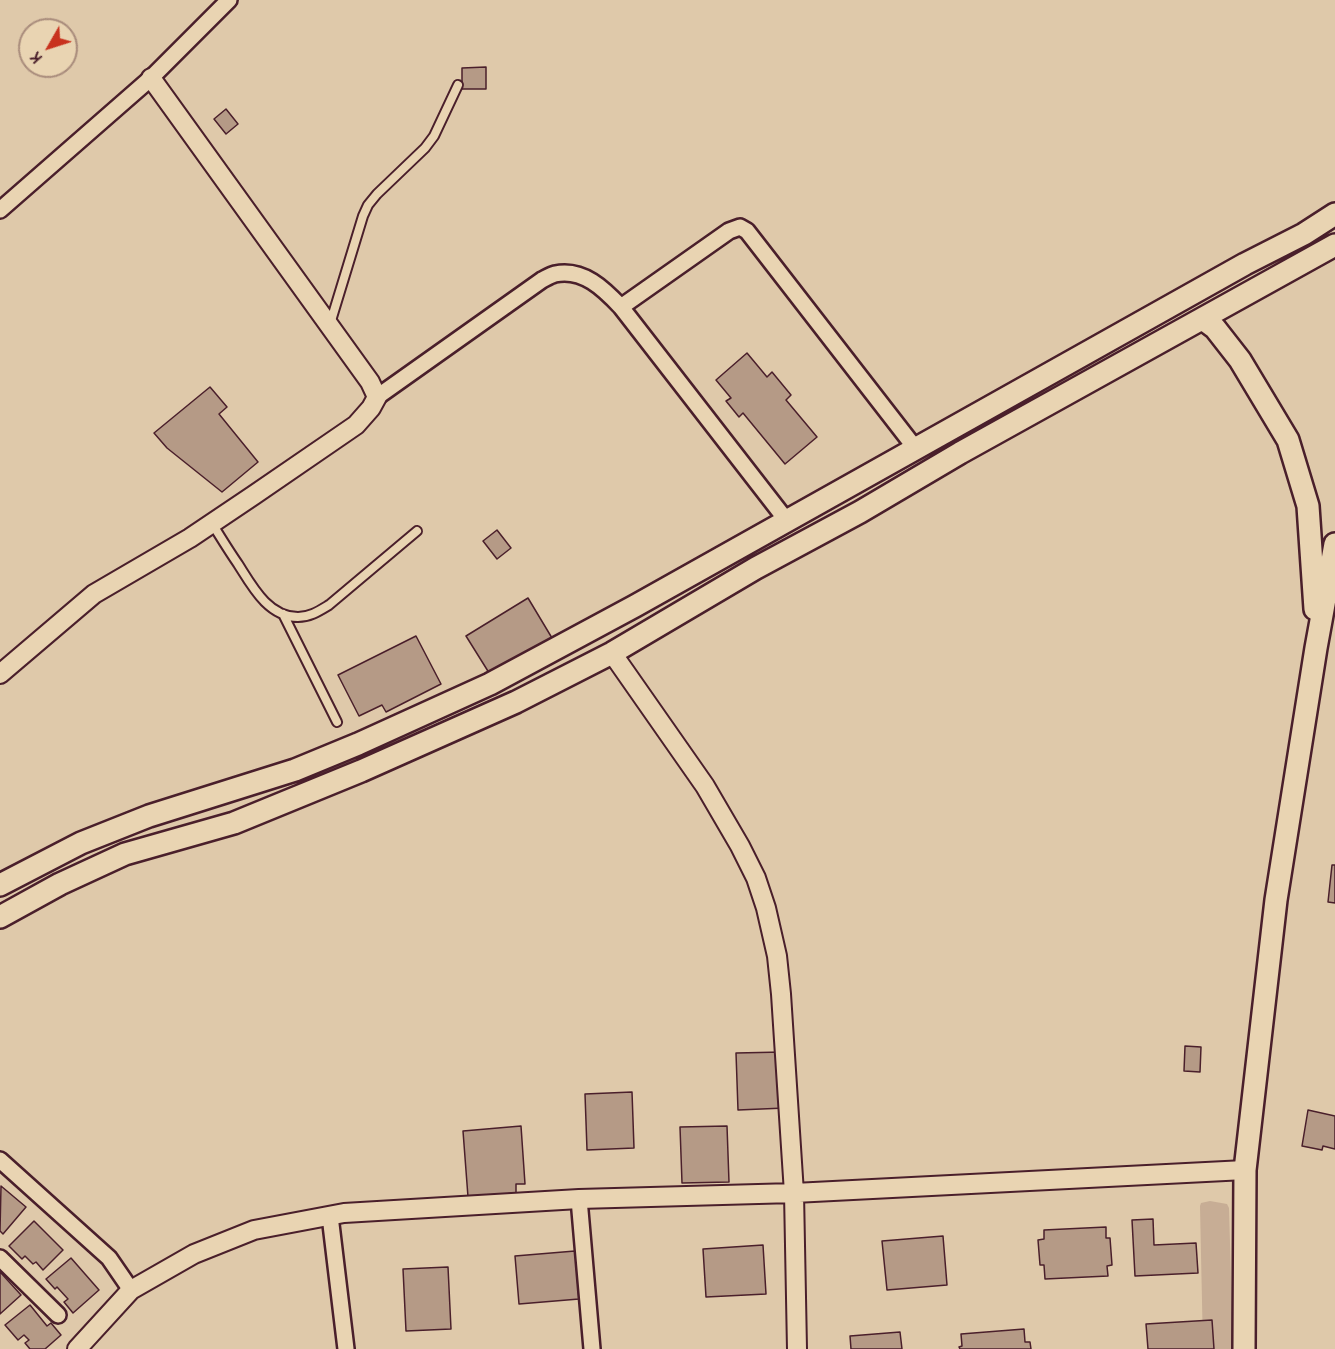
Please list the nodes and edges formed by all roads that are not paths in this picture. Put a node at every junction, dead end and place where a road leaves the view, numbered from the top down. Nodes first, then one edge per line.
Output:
1 (229, 0) edge
2 (151, 78) junction
3 (458, 85) dead end
4 (0, 210) edge
5 (1335, 214) edge
6 (1335, 245) edge
7 (621, 307) junction
8 (1203, 319) junction
9 (329, 325) junction
10 (377, 397) junction
11 (916, 449) junction
12 (787, 521) junction
13 (212, 523) junction
14 (417, 531) dead end
15 (1335, 544) edge
16 (283, 614) junction
17 (1317, 648) junction
18 (612, 653) junction
19 (0, 674) edge
20 (337, 722) dead end
21 (0, 885) edge
22 (0, 918) edge
23 (0, 1160) edge
24 (1245, 1170) junction
25 (794, 1193) junction
26 (579, 1199) junction
27 (330, 1216) junction
28 (0, 1258) edge
29 (130, 1290) junction
30 (58, 1315) dead end
31 (77, 1349) edge
32 (346, 1349) edge
33 (592, 1349) edge
34 (796, 1349) edge
35 (1244, 1349) edge

1 - 2 street
2 - 4 street
2 - 9 street
3 - 9 lane
5 - 11 main road
6 - 8 main road
7 - 10 street
7 - 11 street
7 - 12 street
8 - 17 main road
8 - 18 main road
9 - 10 street
10 - 13 street
11 - 12 main road
12 - 21 main road
13 - 16 lane
13 - 19 street
14 - 16 lane
15 - 17 main road
16 - 20 lane
17 - 24 main road
18 - 22 main road
18 - 25 street
23 - 29 street
24 - 25 street
24 - 35 main road
25 - 26 street
25 - 34 street
26 - 27 street
26 - 33 street
27 - 29 street
27 - 32 street
28 - 30 street
29 - 31 street

